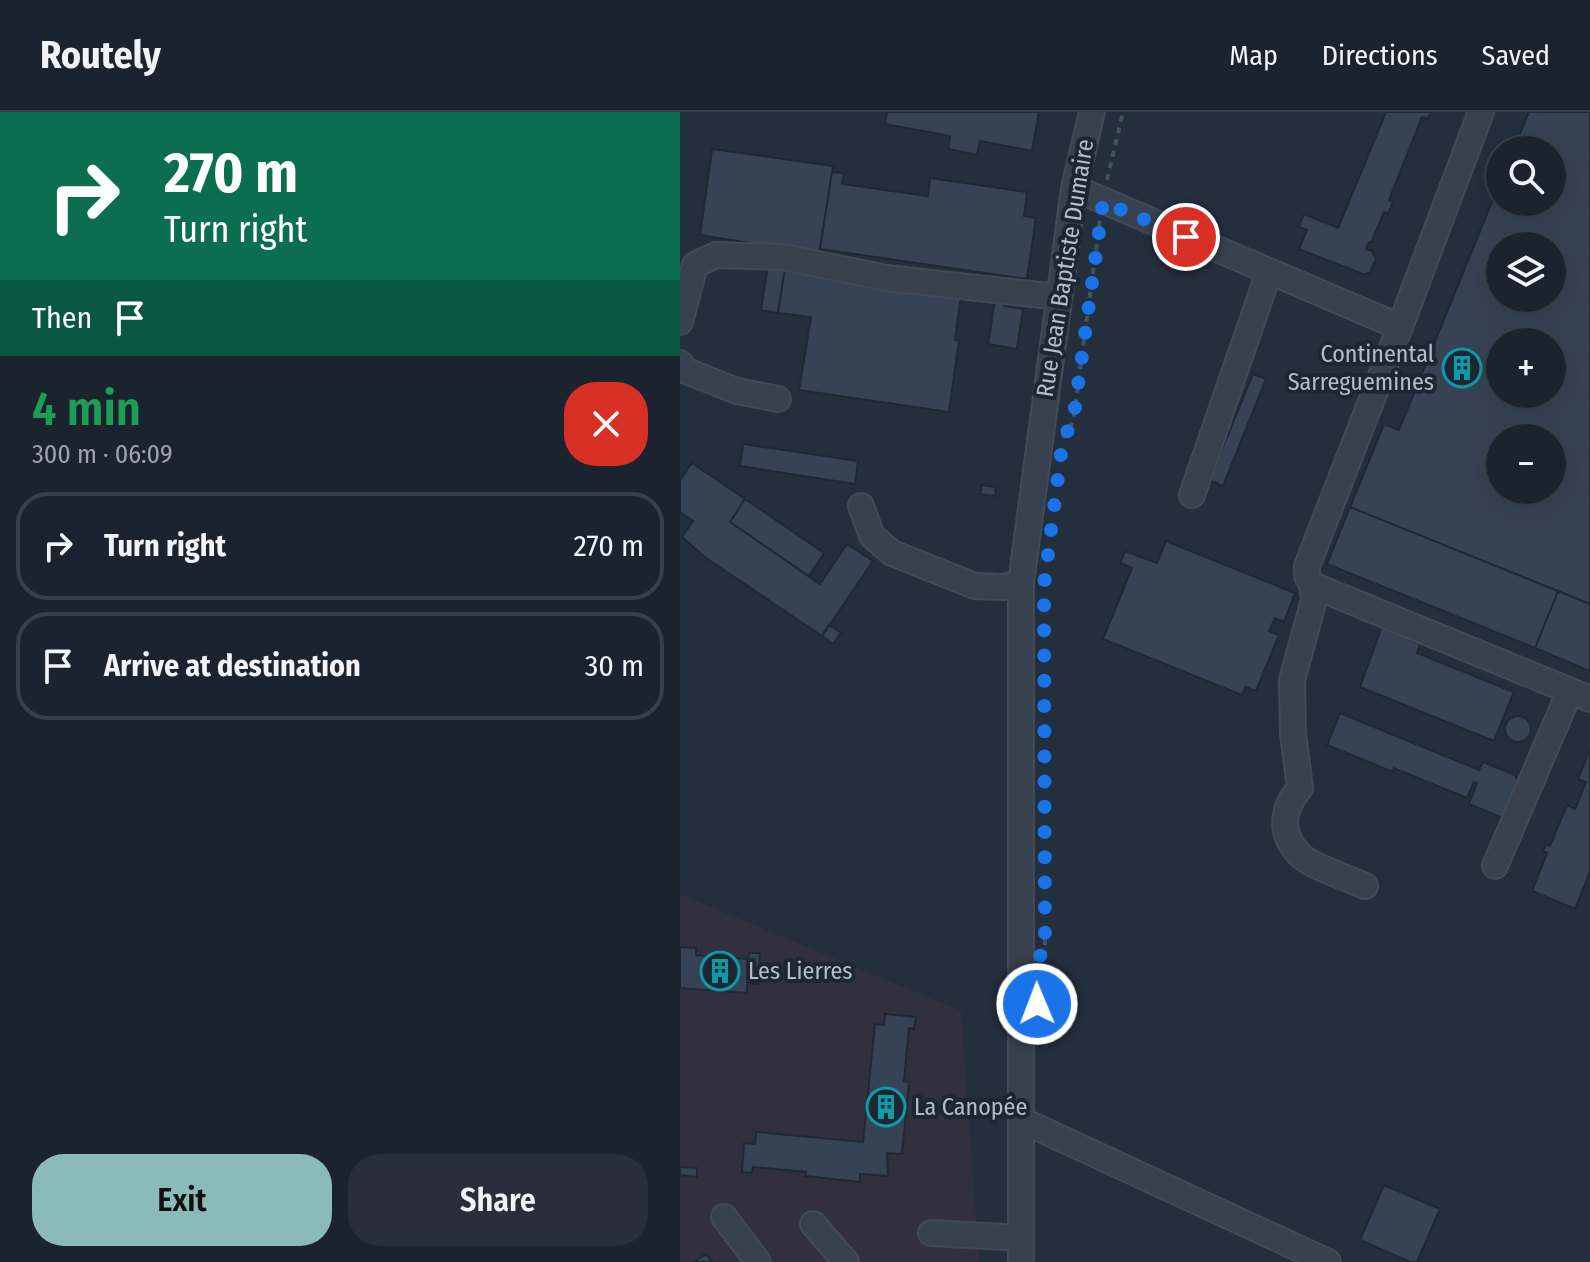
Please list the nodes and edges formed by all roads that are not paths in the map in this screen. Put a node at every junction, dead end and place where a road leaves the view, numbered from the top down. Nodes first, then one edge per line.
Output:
1 (1092, 112) edge
2 (1481, 112) edge
3 (1074, 188) junction
4 (1269, 272) junction
5 (1059, 297) junction
6 (680, 322) edge
7 (1400, 327) junction
8 (680, 363) edge
9 (778, 399) dead end
10 (1192, 495) dead end
11 (861, 506) dead end
12 (1021, 583) junction
13 (1312, 585) junction
14 (1580, 695) edge
15 (1495, 866) dead end
16 (1365, 886) dead end
17 (1021, 1120) junction
18 (724, 1217) dead end
19 (813, 1224) dead end
20 (931, 1233) dead end
21 (1021, 1250) edge
22 (1316, 1259) edge
23 (758, 1262) edge
24 (846, 1262) edge

1 - 3 street, Rue Jean Baptiste Dumaire
2 - 7 street
3 - 4 street
3 - 5 street, Rue Jean Baptiste Dumaire
4 - 7 street
4 - 10 street
5 - 6 street
5 - 12 street, Rue Jean Baptiste Dumaire
7 - 13 street
8 - 9 street
11 - 12 street
12 - 17 street, Rue Jean Baptiste Dumaire
13 - 14 street
13 - 16 street
14 - 15 street
17 - 21 street, Rue Jean Baptiste Dumaire
17 - 22 street
18 - 23 street
19 - 24 street
20 - 21 street

